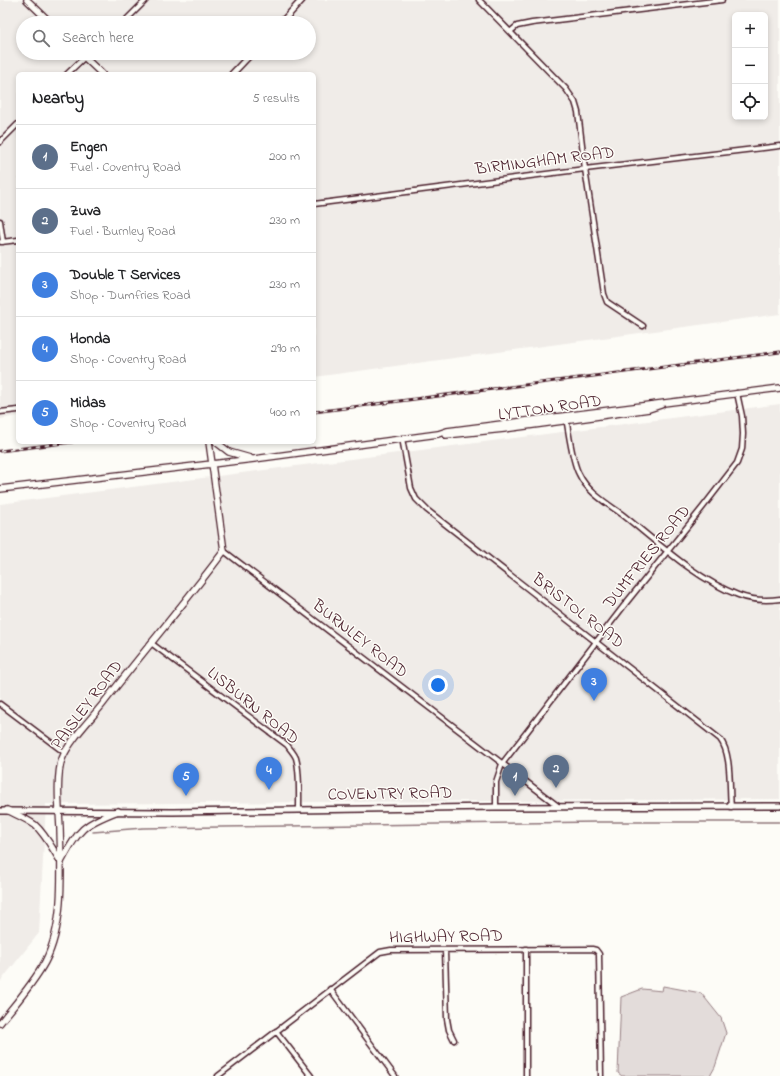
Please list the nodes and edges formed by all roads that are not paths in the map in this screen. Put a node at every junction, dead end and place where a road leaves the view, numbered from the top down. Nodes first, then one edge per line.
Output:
1 (27, 0) edge
2 (146, 0) edge
3 (302, 0) edge
4 (479, 0) edge
5 (677, 0) edge
6 (722, 0) edge
7 (682, 5) junction
8 (44, 16) edge
9 (130, 16) edge
10 (287, 16) edge
11 (511, 31) junction
12 (79, 60) edge
13 (89, 60) edge
14 (245, 60) edge
15 (69, 72) edge
16 (100, 72) edge
17 (234, 72) edge
18 (16, 126) edge
19 (0, 142) edge
20 (780, 146) edge
21 (585, 169) junction
22 (316, 204) edge
23 (0, 221) edge
24 (16, 240) edge
25 (1, 242) edge
26 (643, 326) dead end
27 (780, 388) edge
28 (737, 393) junction
29 (16, 410) edge
30 (0, 412) edge
31 (566, 418) junction
32 (402, 438) junction
33 (209, 444) edge
34 (219, 444) edge
35 (254, 459) junction
36 (213, 464) junction
37 (0, 489) edge
38 (224, 551) junction
39 (668, 551) junction
40 (780, 599) edge
41 (152, 642) junction
42 (596, 642) junction
43 (0, 704) edge
44 (65, 753) junction
45 (502, 764) junction
46 (496, 806) junction
47 (558, 806) junction
48 (780, 806) edge
49 (731, 807) junction
50 (7, 810) junction
51 (299, 810) junction
52 (0, 811) edge
53 (59, 811) junction
54 (118, 811) junction
55 (61, 862) junction
56 (526, 949) junction
57 (445, 950) junction
58 (330, 989) junction
59 (0, 1023) edge
60 (276, 1031) junction
61 (454, 1040) dead end
62 (218, 1076) edge
63 (311, 1076) edge
64 (395, 1076) edge
65 (526, 1076) edge
66 (601, 1076) edge

1 - 8 main road
2 - 9 street
3 - 10 street
4 - 11 street
5 - 7 street
6 - 7 street
7 - 11 street
11 - 21 street
12 - 15 street
13 - 16 main road
14 - 17 street
18 - 19 street
20 - 21 street, BIRMINGHAM ROAD
21 - 22 street, BIRMINGHAM ROAD
21 - 26 street
23 - 25 street
24 - 25 street
27 - 28 main road, LYTTON ROAD
28 - 31 main road, LYTTON ROAD
28 - 39 street, DUMFRIES ROAD
29 - 30 street
31 - 32 main road, LYTTON ROAD
31 - 39 street
32 - 35 main road, LYTTON ROAD
32 - 42 street, BRISTOL ROAD
33 - 36 main road
34 - 35 main road
35 - 36 main road, LYTTON ROAD
36 - 37 main road, LYTTON ROAD
36 - 38 main road
38 - 41 main road, PAISLEY ROAD
38 - 45 street, BURNLEY ROAD
39 - 40 street
39 - 42 street, DUMFRIES ROAD
41 - 44 main road, PAISLEY ROAD
41 - 51 street, LISBURN ROAD
42 - 45 street, DUMFRIES ROAD
42 - 49 street, BRISTOL ROAD
43 - 44 street
44 - 53 main road, PAISLEY ROAD
45 - 46 street, DUMFRIES ROAD
45 - 47 street, BURNLEY ROAD
46 - 47 street, COVENTRY ROAD
46 - 51 street, COVENTRY ROAD
47 - 49 street, COVENTRY ROAD
48 - 49 street, COVENTRY ROAD
50 - 52 street, COVENTRY ROAD
50 - 53 street, COVENTRY ROAD
50 - 55 main road
51 - 54 street, COVENTRY ROAD
53 - 54 street, COVENTRY ROAD
53 - 55 main road, PAISLEY ROAD
54 - 55 main road
55 - 59 main road, PAISLEY ROAD
56 - 57 street, HIGHWAY ROAD
56 - 65 street
56 - 66 street, HIGHWAY ROAD
57 - 58 street, HIGHWAY ROAD
57 - 61 street
58 - 60 street, HIGHWAY ROAD
58 - 64 street
60 - 62 street, HIGHWAY ROAD
60 - 63 street

